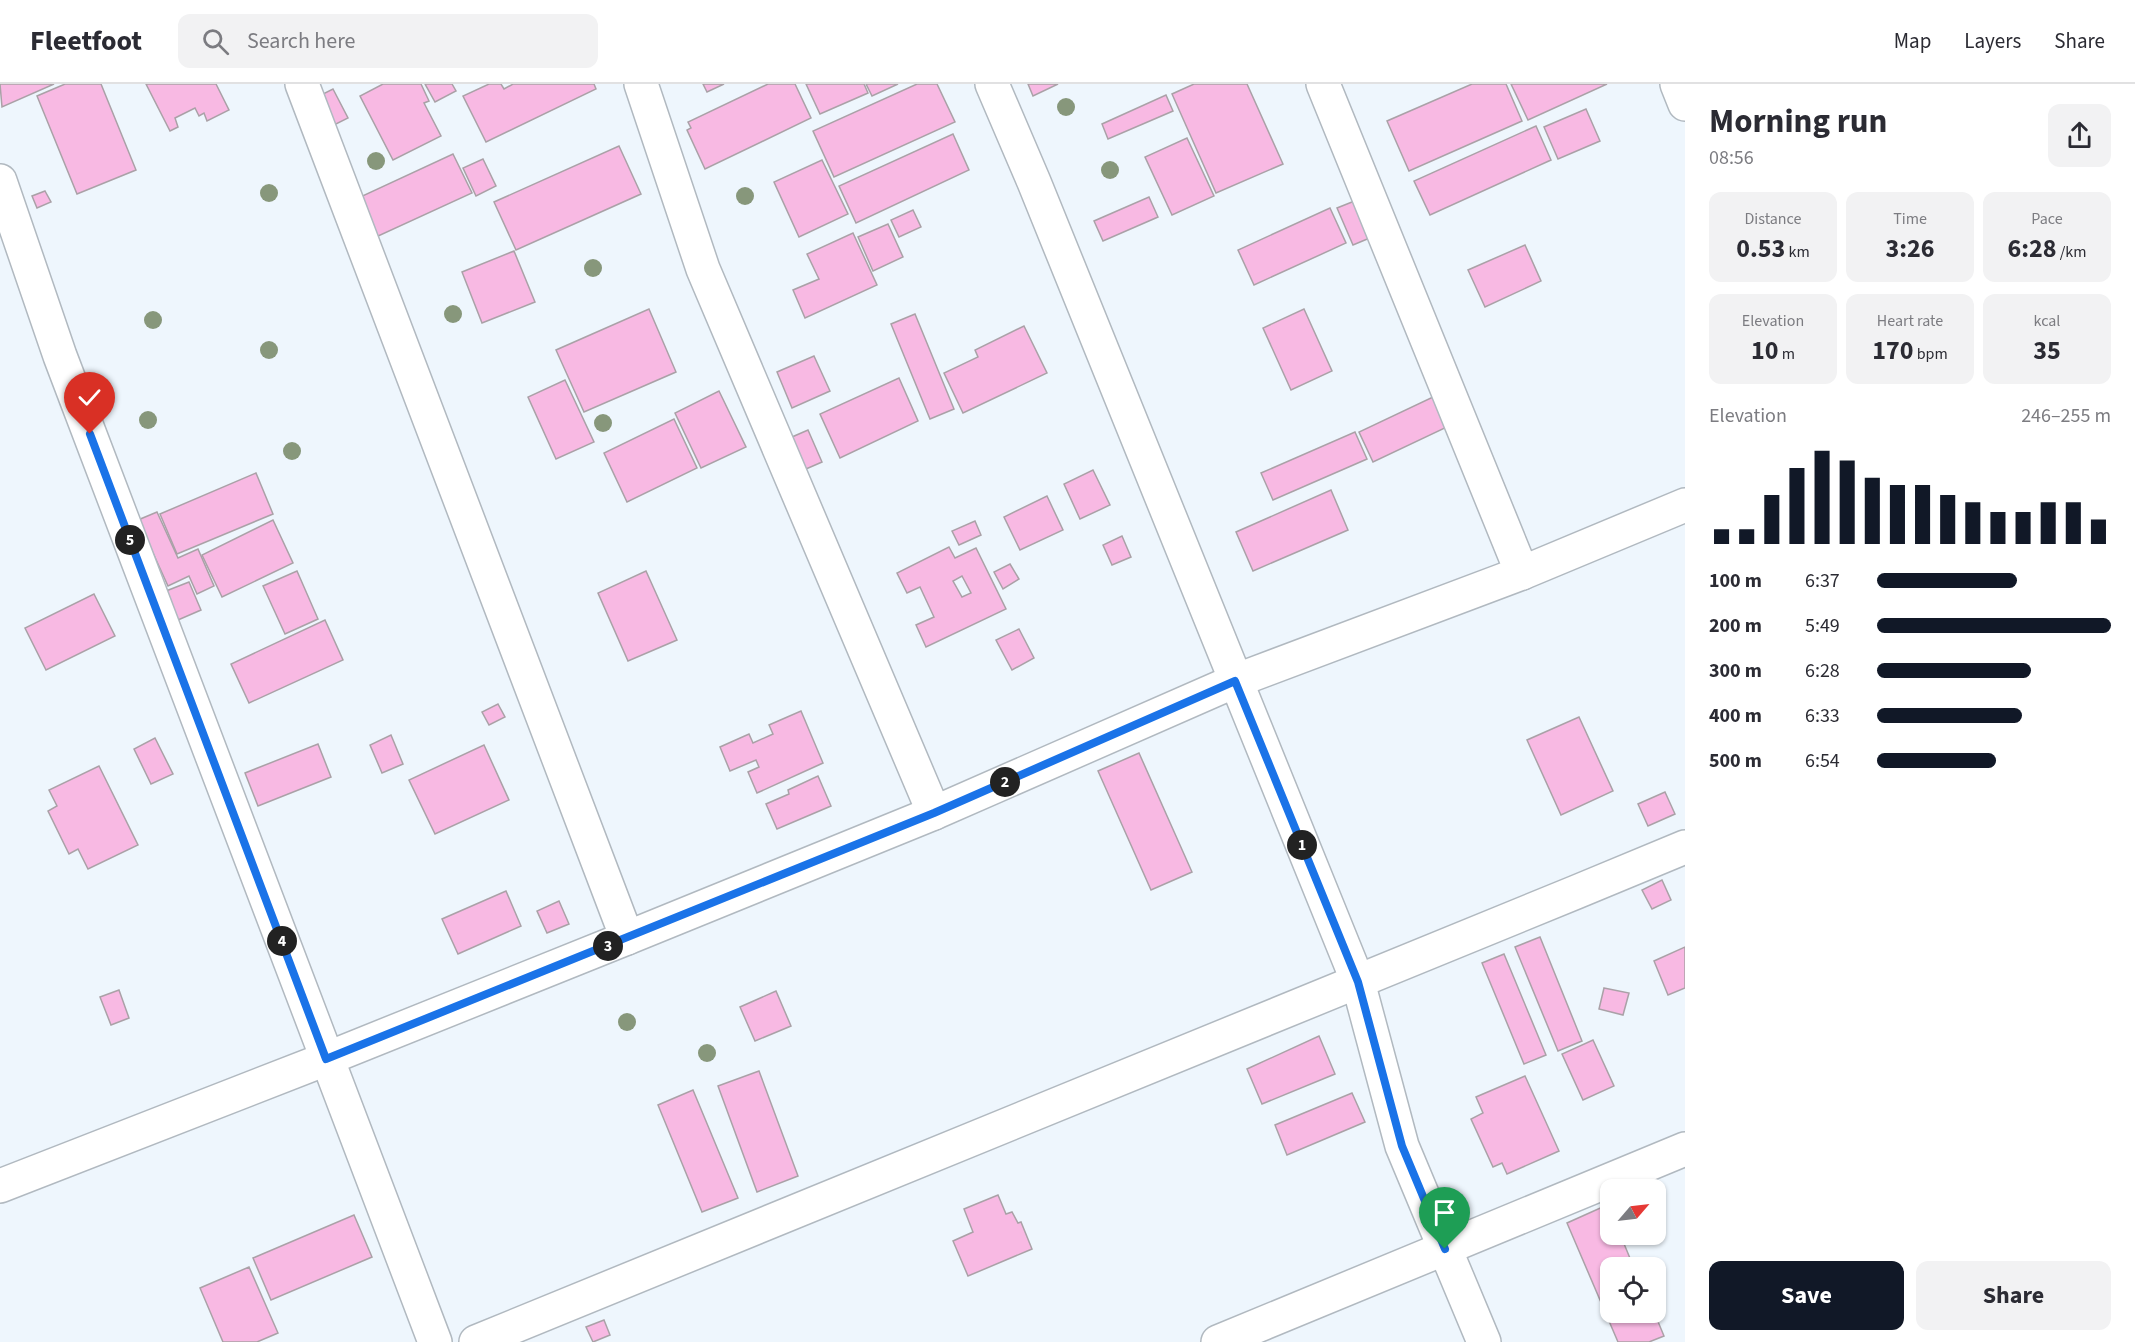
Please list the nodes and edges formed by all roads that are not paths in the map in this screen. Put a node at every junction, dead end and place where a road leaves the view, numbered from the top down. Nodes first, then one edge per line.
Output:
1 (302, 84) edge
2 (641, 84) edge
3 (992, 84) edge
4 (1323, 84) edge
5 (1677, 84) edge
6 (1685, 104) edge
7 (0, 181) edge
8 (1685, 505) edge
9 (1522, 573) junction
10 (1235, 681) junction
11 (934, 813) junction
12 (1685, 847) edge
13 (627, 938) junction
14 (1358, 982) junction
15 (326, 1059) junction
16 (1685, 1149) edge
17 (3, 1176) edge
18 (1445, 1249) junction
19 (435, 1342) edge
20 (476, 1342) edge
21 (1218, 1342) edge
22 (1484, 1342) edge

1 - 13 street
2 - 11 street
3 - 10 street
4 - 9 street
5 - 6 street
7 - 15 street
8 - 9 street
9 - 10 street
10 - 11 street
10 - 14 street
11 - 13 street
12 - 14 street
13 - 15 street
14 - 18 street
14 - 20 street
15 - 17 street
15 - 19 street
16 - 18 street
18 - 21 street
18 - 22 street

